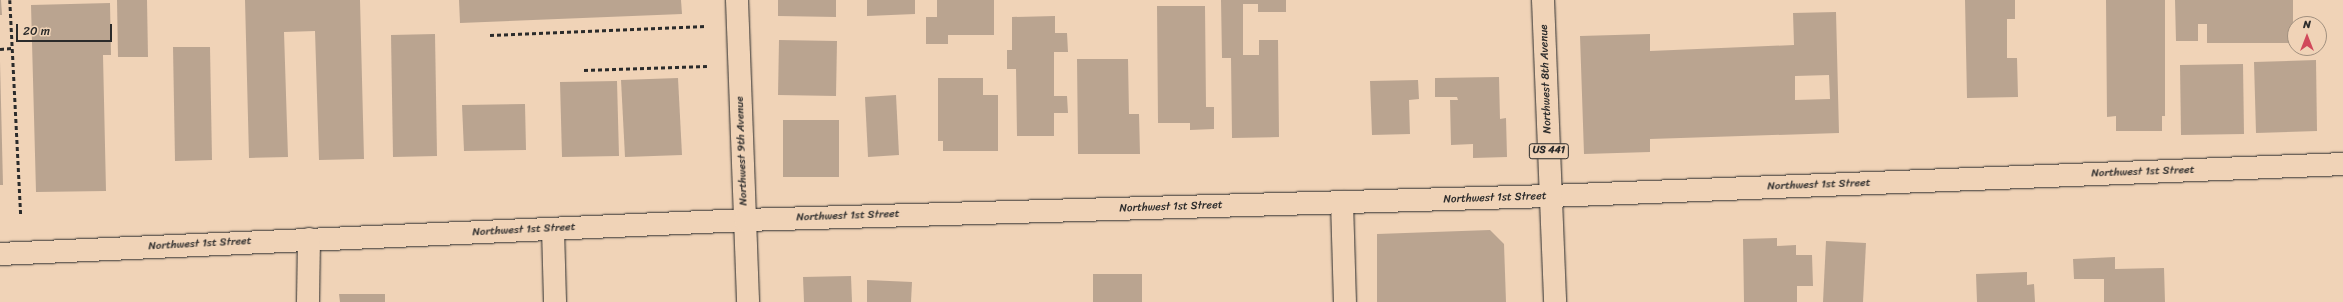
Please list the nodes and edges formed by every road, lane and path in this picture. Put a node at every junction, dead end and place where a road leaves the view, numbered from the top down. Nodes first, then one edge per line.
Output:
1 (11, 0) edge
2 (737, 0) edge
3 (1544, 0) edge
4 (706, 26) dead end
5 (490, 35) dead end
6 (0, 48) edge
7 (12, 48) junction
8 (707, 66) dead end
9 (584, 70) dead end
10 (2343, 164) edge
11 (1551, 196) junction
12 (1342, 202) junction
13 (21, 214) dead end
14 (745, 220) junction
15 (553, 229) junction
16 (309, 239) junction
17 (0, 254) edge
18 (308, 302) edge
19 (555, 302) edge
20 (748, 302) edge
21 (1345, 302) edge
22 (1555, 302) edge

1 - 7 path
2 - 14 street, Northwest 9th Avenue
3 - 11 street, Northwest 8th Avenue / US 441
4 - 5 path
6 - 7 path
7 - 13 path
8 - 9 path
10 - 11 street, Northwest 1st Street
11 - 12 street, Northwest 1st Street
11 - 22 street, Northwest 8th Avenue / US 441
12 - 14 street, Northwest 1st Street
12 - 21 street
14 - 15 street, Northwest 1st Street
14 - 20 street, Northwest 9th Avenue
15 - 16 street, Northwest 1st Street
15 - 19 street
16 - 17 street, Northwest 1st Street
16 - 18 street

